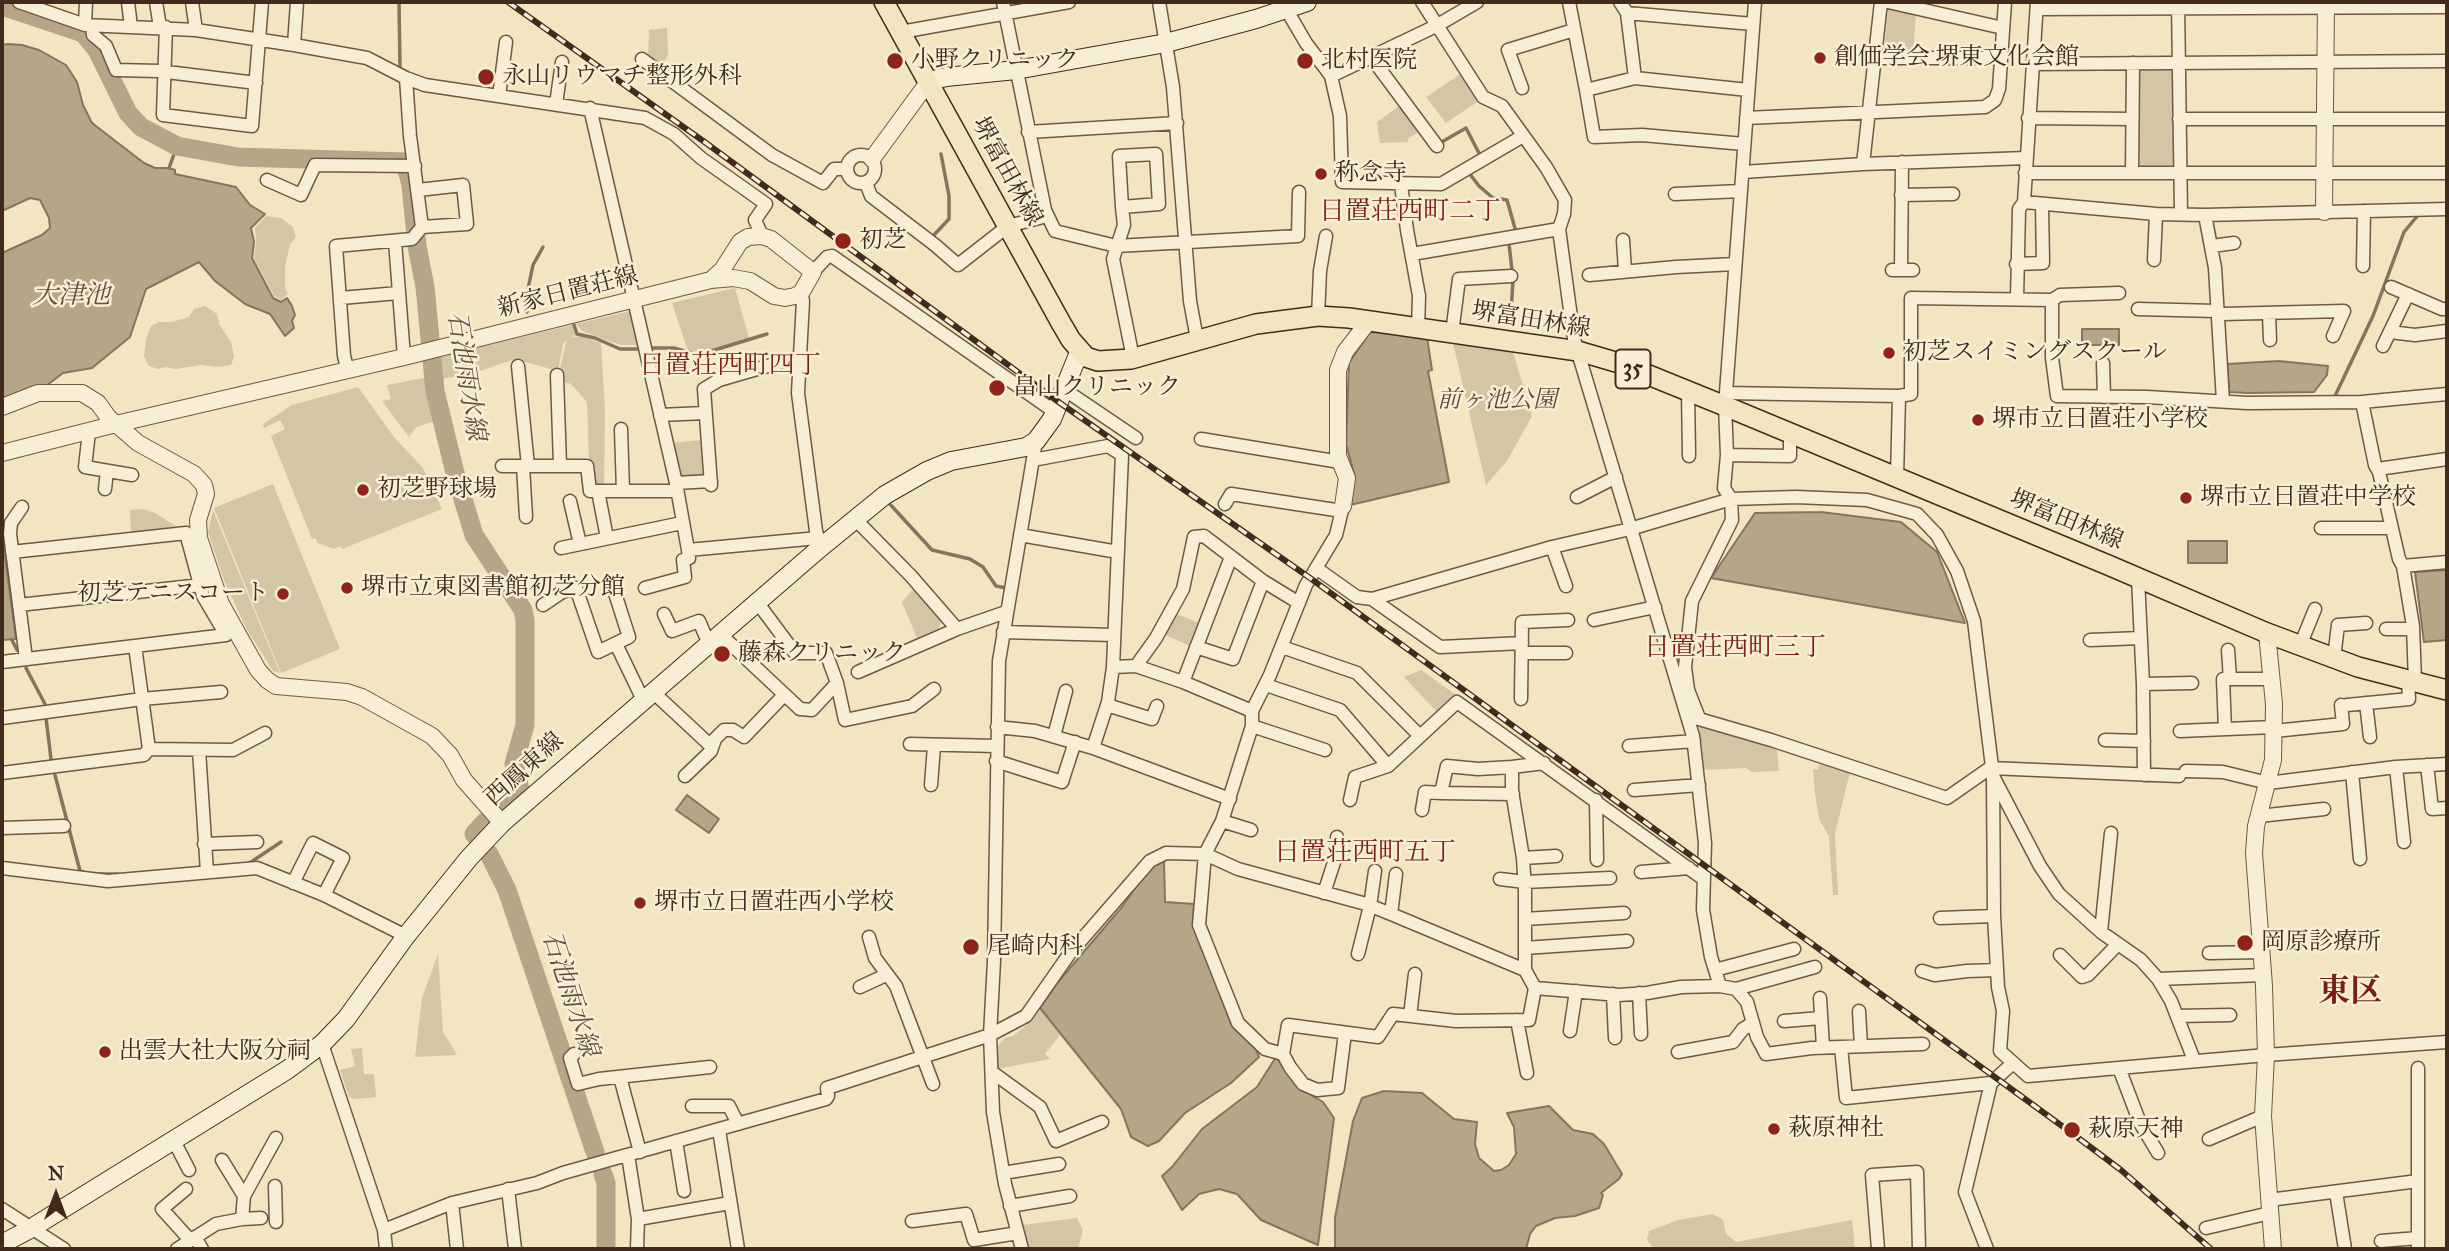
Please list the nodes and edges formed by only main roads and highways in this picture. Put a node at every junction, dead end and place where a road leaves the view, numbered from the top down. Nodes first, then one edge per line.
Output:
1 (884, 2) edge
2 (1307, 2) edge
3 (1284, 6) edge
4 (929, 81) junction
5 (1080, 350) junction
6 (2447, 690) edge
7 (2, 1244) edge

1 - 4 main road, 堺富田林線
2 - 3 main road
3 - 4 main road
4 - 5 main road, 堺富田林線
5 - 6 main road, 堺富田林線 / 35
5 - 7 main road, 西鳳東線

